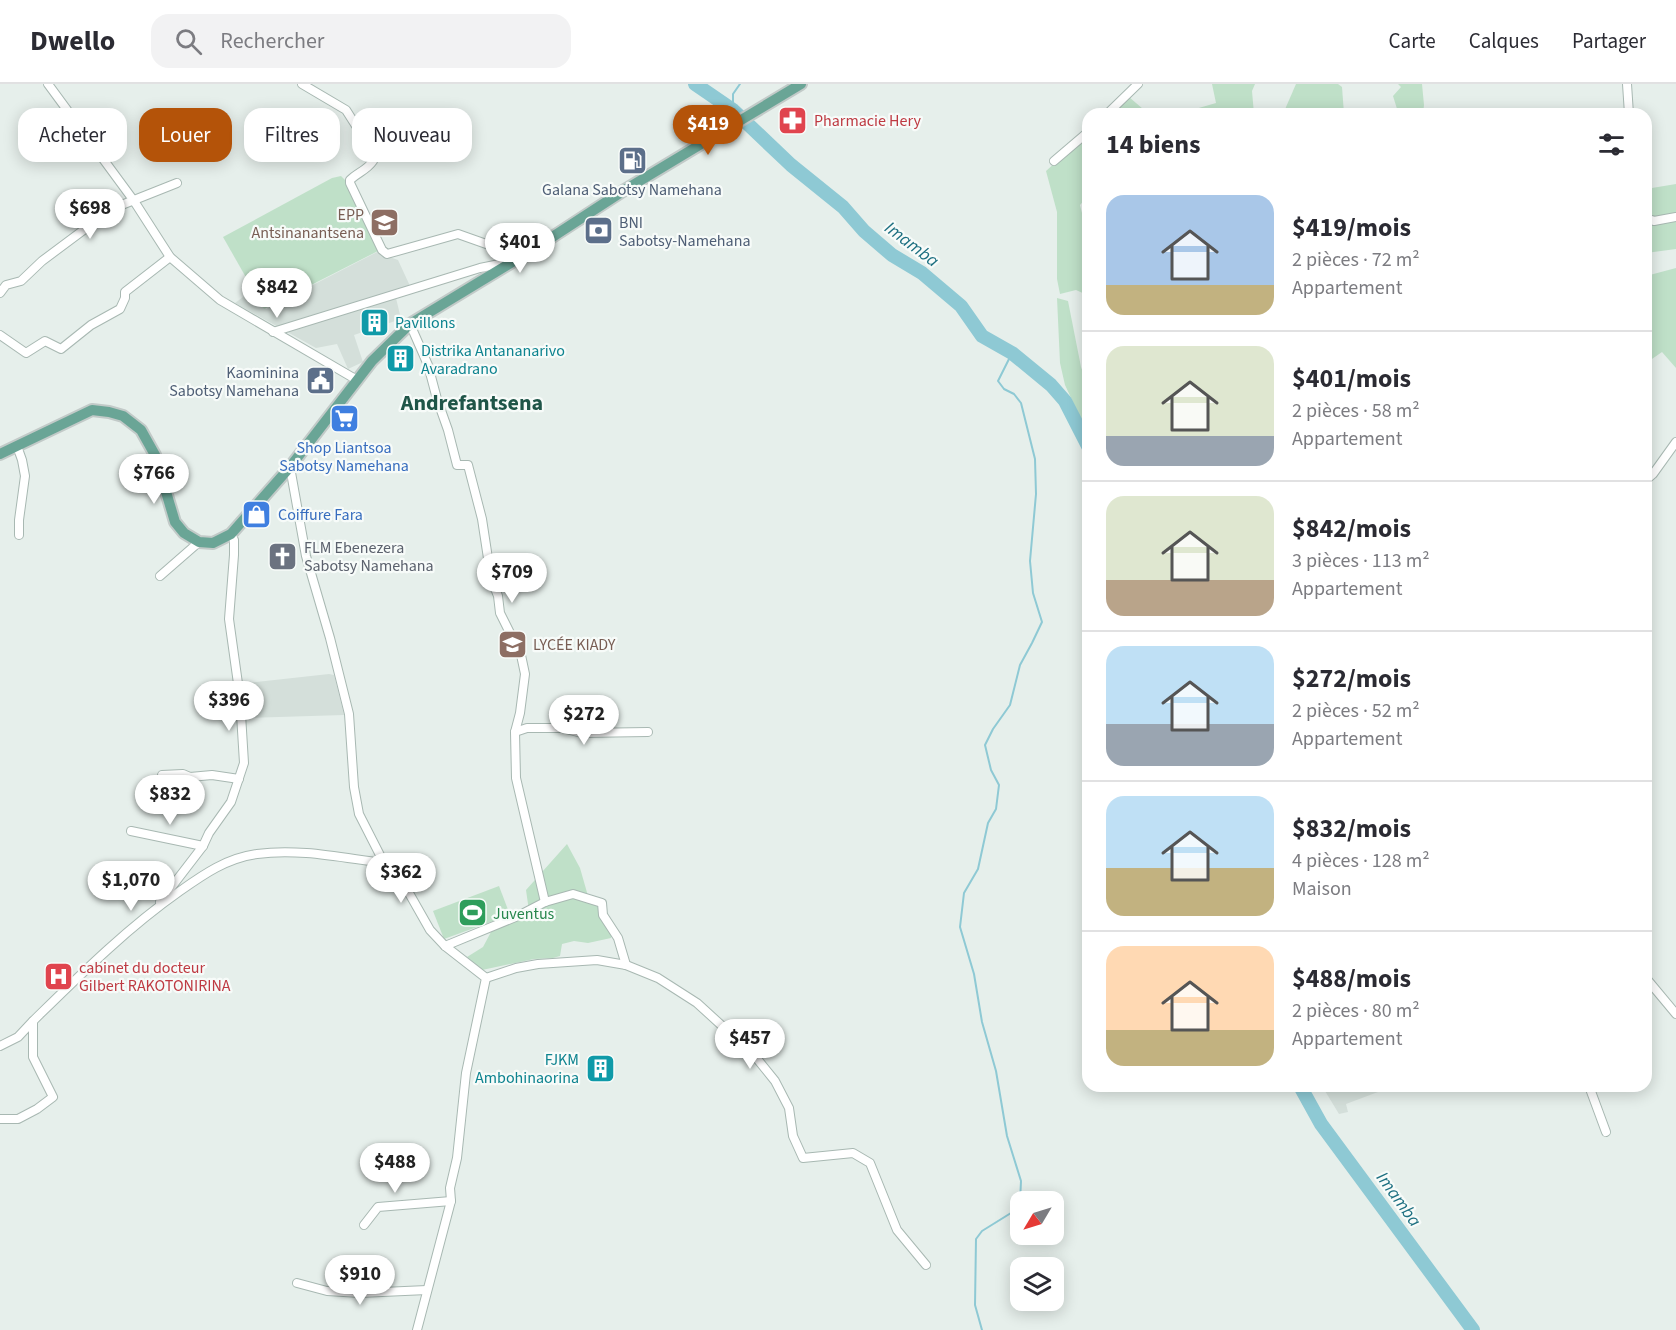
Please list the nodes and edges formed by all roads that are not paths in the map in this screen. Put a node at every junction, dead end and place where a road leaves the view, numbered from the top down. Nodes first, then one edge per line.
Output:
1 (48, 84) edge
2 (302, 84) edge
3 (801, 84) edge
4 (1138, 84) edge
5 (1627, 84) edge
6 (1113, 108) edge
7 (1629, 108) edge
8 (1082, 137) edge
9 (1054, 160) dead end
10 (177, 183) dead end
11 (134, 201) junction
12 (1676, 217) edge
13 (1652, 220) edge
14 (170, 257) junction
15 (514, 261) junction
16 (0, 293) edge
17 (410, 324) junction
18 (273, 332) junction
19 (0, 335) edge
20 (357, 380) junction
21 (1676, 442) edge
22 (17, 446) junction
23 (0, 454) edge
24 (290, 467) junction
25 (1652, 475) edge
26 (231, 534) junction
27 (19, 535) dead end
28 (199, 542) junction
29 (160, 576) dead end
30 (515, 732) junction
31 (648, 732) dead end
32 (162, 775) dead end
33 (238, 779) junction
34 (131, 831) dead end
35 (203, 846) junction
36 (384, 863) junction
37 (545, 902) junction
38 (156, 908) junction
39 (445, 946) junction
40 (626, 965) junction
41 (486, 978) junction
42 (1652, 985) edge
43 (1676, 1014) edge
44 (33, 1021) junction
45 (0, 1046) edge
46 (1591, 1092) edge
47 (0, 1119) edge
48 (1606, 1132) dead end
49 (451, 1201) junction
50 (364, 1225) dead end
51 (926, 1265) dead end
52 (297, 1283) dead end
53 (427, 1290) junction
54 (417, 1330) edge

1 - 11 street
2 - 15 street
3 - 15 main road
4 - 6 street
5 - 7 street
8 - 9 street
10 - 11 street
11 - 14 street
11 - 16 street
12 - 13 street
14 - 18 street
14 - 19 street
15 - 17 main road
15 - 18 street
17 - 20 main road
17 - 30 street
18 - 20 street
20 - 24 main road
21 - 25 street
22 - 23 main road
22 - 27 street
22 - 28 main road
24 - 26 main road
24 - 36 street
26 - 28 main road
26 - 33 street
28 - 29 street
30 - 31 street
30 - 37 street
32 - 33 street
33 - 35 street
34 - 35 street
35 - 38 street
36 - 38 street
36 - 39 street
37 - 39 street
37 - 40 street
38 - 44 street
39 - 41 street
40 - 41 street
40 - 51 street
41 - 49 street
42 - 43 street
44 - 45 street
44 - 47 street
46 - 48 street
49 - 50 street
49 - 53 street
52 - 53 street
53 - 54 street

